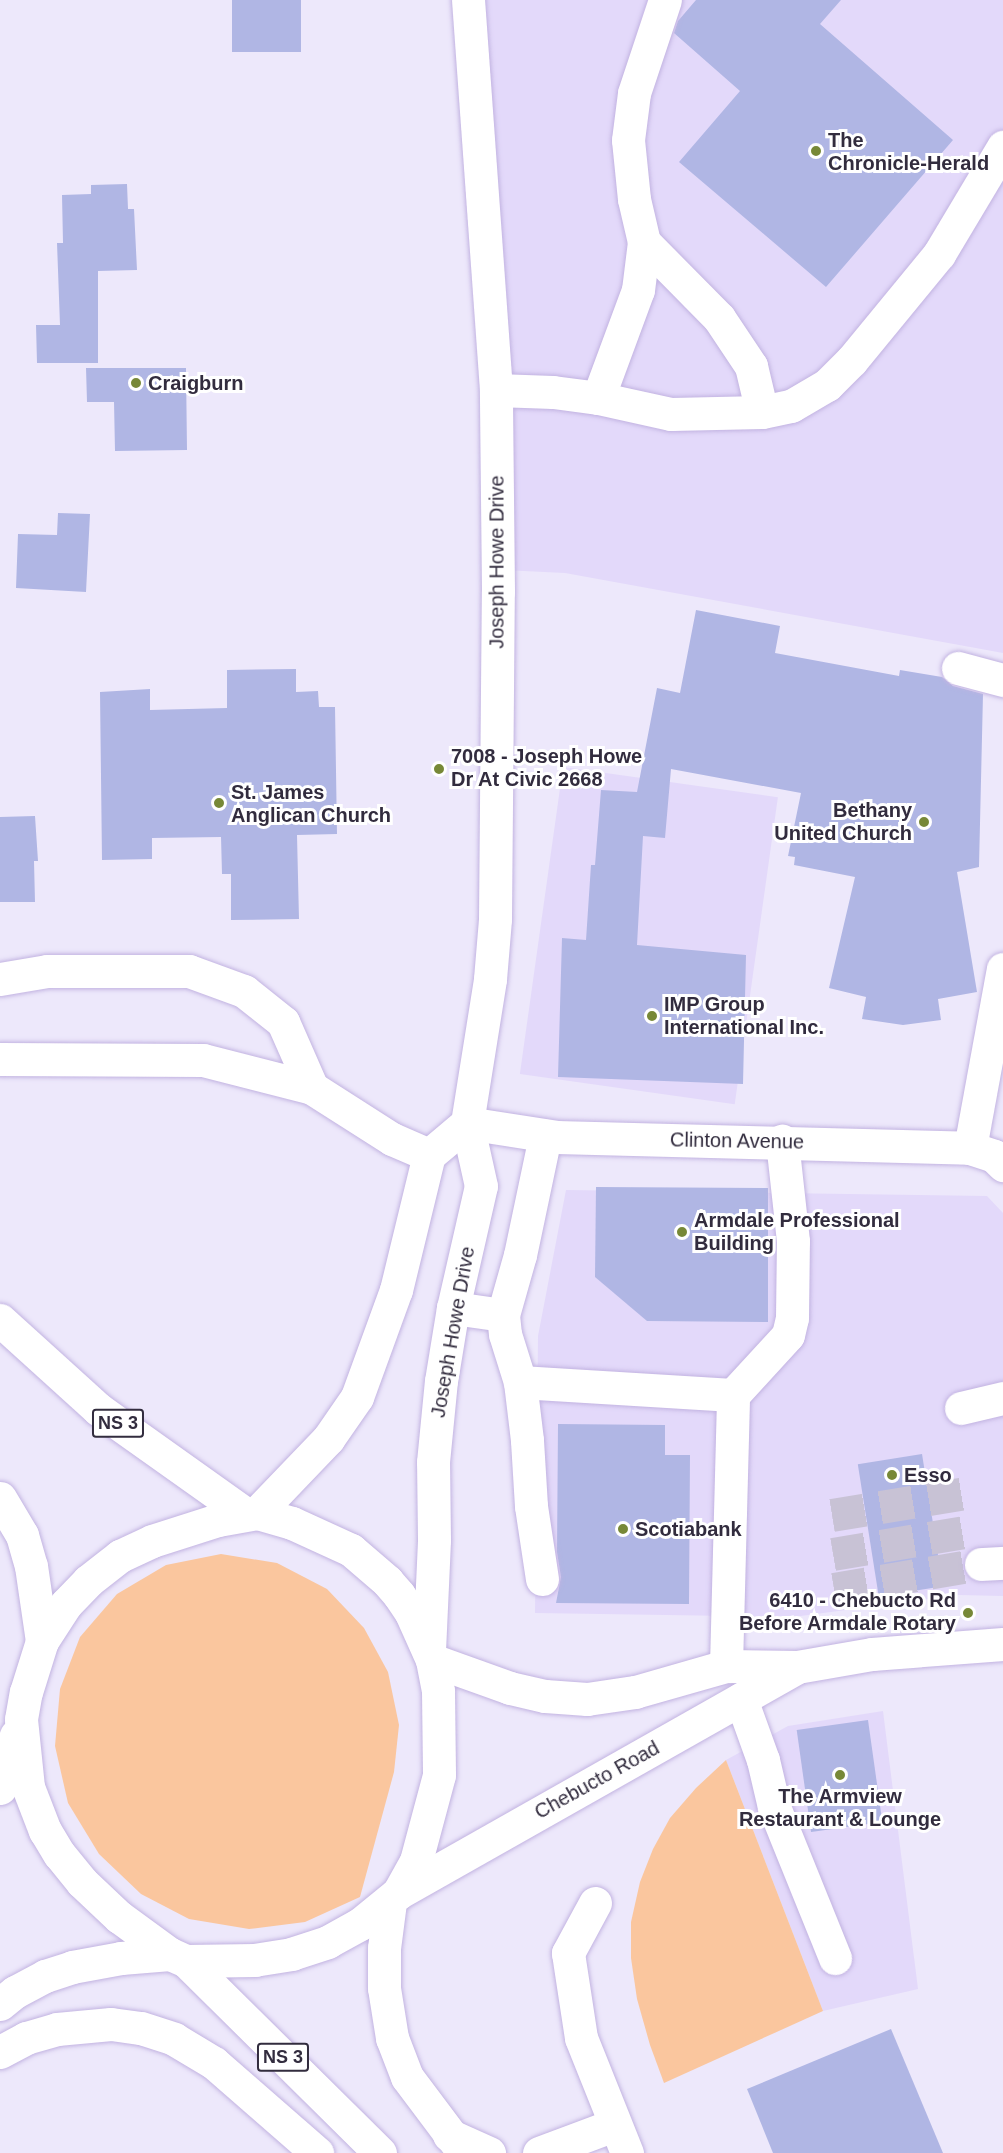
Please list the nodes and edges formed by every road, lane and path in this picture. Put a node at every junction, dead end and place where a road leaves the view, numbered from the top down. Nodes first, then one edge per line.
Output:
1 (468, 0) edge
2 (665, 0) edge
3 (1003, 147) edge
4 (644, 242) junction
5 (496, 390) junction
6 (598, 398) junction
7 (762, 412) junction
8 (958, 668) dead end
9 (1003, 680) edge
10 (1003, 969) edge
11 (0, 979) edge
12 (0, 1059) edge
13 (312, 1088) junction
14 (467, 1123) junction
15 (545, 1136) junction
16 (782, 1141) junction
17 (970, 1148) junction
18 (429, 1155) junction
19 (1003, 1165) edge
20 (453, 1308) junction
21 (503, 1315) junction
22 (0, 1320) edge
23 (520, 1382) junction
24 (733, 1395) junction
25 (1003, 1398) edge
26 (961, 1408) dead end
27 (0, 1498) edge
28 (252, 1513) junction
29 (542, 1579) dead end
30 (42, 1641) junction
31 (1003, 1644) edge
32 (431, 1655) junction
33 (726, 1666) junction
34 (797, 1667) junction
35 (741, 1699) junction
36 (21, 1719) junction
37 (0, 1788) edge
38 (394, 1897) junction
39 (595, 1903) dead end
40 (178, 1958) junction
41 (835, 1958) dead end
42 (0, 2004) edge
43 (0, 2052) edge
44 (620, 2139) edge
45 (456, 2144) edge
46 (317, 2153) edge
47 (380, 2153) edge
48 (489, 2153) edge
49 (539, 2153) edge

1 - 5 main road, Joseph Howe Drive
2 - 4 main road
3 - 7 main road
4 - 6 main road
4 - 7 main road
5 - 6 main road
5 - 14 main road, Joseph Howe Drive
6 - 7 main road
8 - 9 main road
10 - 17 main road
11 - 13 main road
12 - 13 main road
13 - 18 main road
14 - 15 main road, Clinton Avenue
14 - 18 main road
14 - 20 main road, Joseph Howe Drive
15 - 16 main road, Clinton Avenue
15 - 21 main road
16 - 17 main road, Clinton Avenue
16 - 24 main road
17 - 19 main road, Clinton Avenue
18 - 28 main road
20 - 21 main road
20 - 32 main road, Joseph Howe Drive
21 - 23 main road
22 - 28 main road, NS 3
23 - 24 main road
23 - 29 main road
24 - 33 main road
25 - 26 main road
27 - 30 main road
28 - 30 main road
28 - 32 main road
30 - 36 main road
31 - 34 main road, Chebucto Road
32 - 33 main road, Chebucto Road
32 - 38 main road
33 - 34 main road, Chebucto Road
34 - 35 main road, Chebucto Road
35 - 38 main road, Chebucto Road
35 - 41 main road
36 - 37 main road
36 - 40 main road
38 - 40 main road, Chebucto Road
38 - 45 main road
39 - 44 main road
40 - 42 main road, Chebucto Road
40 - 47 main road, NS 3
43 - 46 main road
44 - 49 main road
45 - 48 main road

